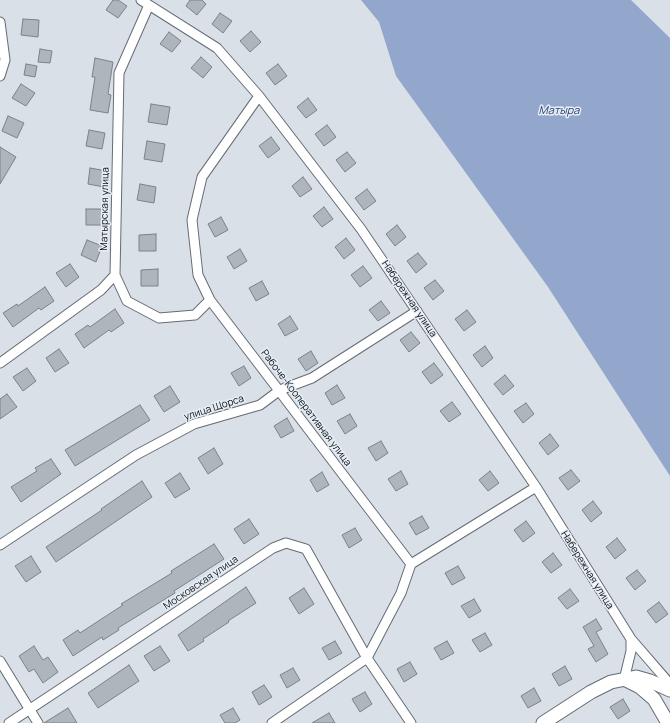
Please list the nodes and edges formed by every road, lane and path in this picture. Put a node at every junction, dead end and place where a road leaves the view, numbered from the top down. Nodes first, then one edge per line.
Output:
1 (145, 3) edge
2 (0, 22) edge
3 (0, 76) edge
4 (259, 96) junction
5 (115, 275) junction
6 (210, 300) junction
7 (417, 312) junction
8 (0, 363) edge
9 (280, 390) junction
10 (536, 486) junction
11 (0, 545) edge
12 (411, 564) junction
13 (631, 639) junction
14 (367, 658) junction
15 (0, 661) edge
16 (624, 680) junction
17 (670, 684) edge
18 (670, 690) edge
19 (30, 710) junction
20 (9, 723) edge
21 (38, 723) edge
22 (272, 723) edge
23 (411, 723) edge
24 (543, 723) edge
25 (668, 723) edge

1 - 4 street, Набережная улица
1 - 5 street, Матырская улица
2 - 3 street
4 - 6 street, Рабоче-Кооперативная улица
4 - 7 street, Набережная улица
5 - 6 street
5 - 8 street
6 - 9 street, Рабоче-Кооперативная улица
7 - 9 street, улица Щорса
7 - 10 street, Набережная улица
9 - 11 street, улица Щорса
9 - 12 street, Рабоче-Кооперативная улица
10 - 12 street
10 - 13 street, Набережная улица
12 - 14 street
13 - 16 street
13 - 17 street, Набережная улица
14 - 19 street, Московская улица
14 - 22 street
14 - 23 street
15 - 19 street
16 - 18 main road
16 - 24 main road
16 - 25 main road
19 - 20 street, Московская улица
19 - 21 street

